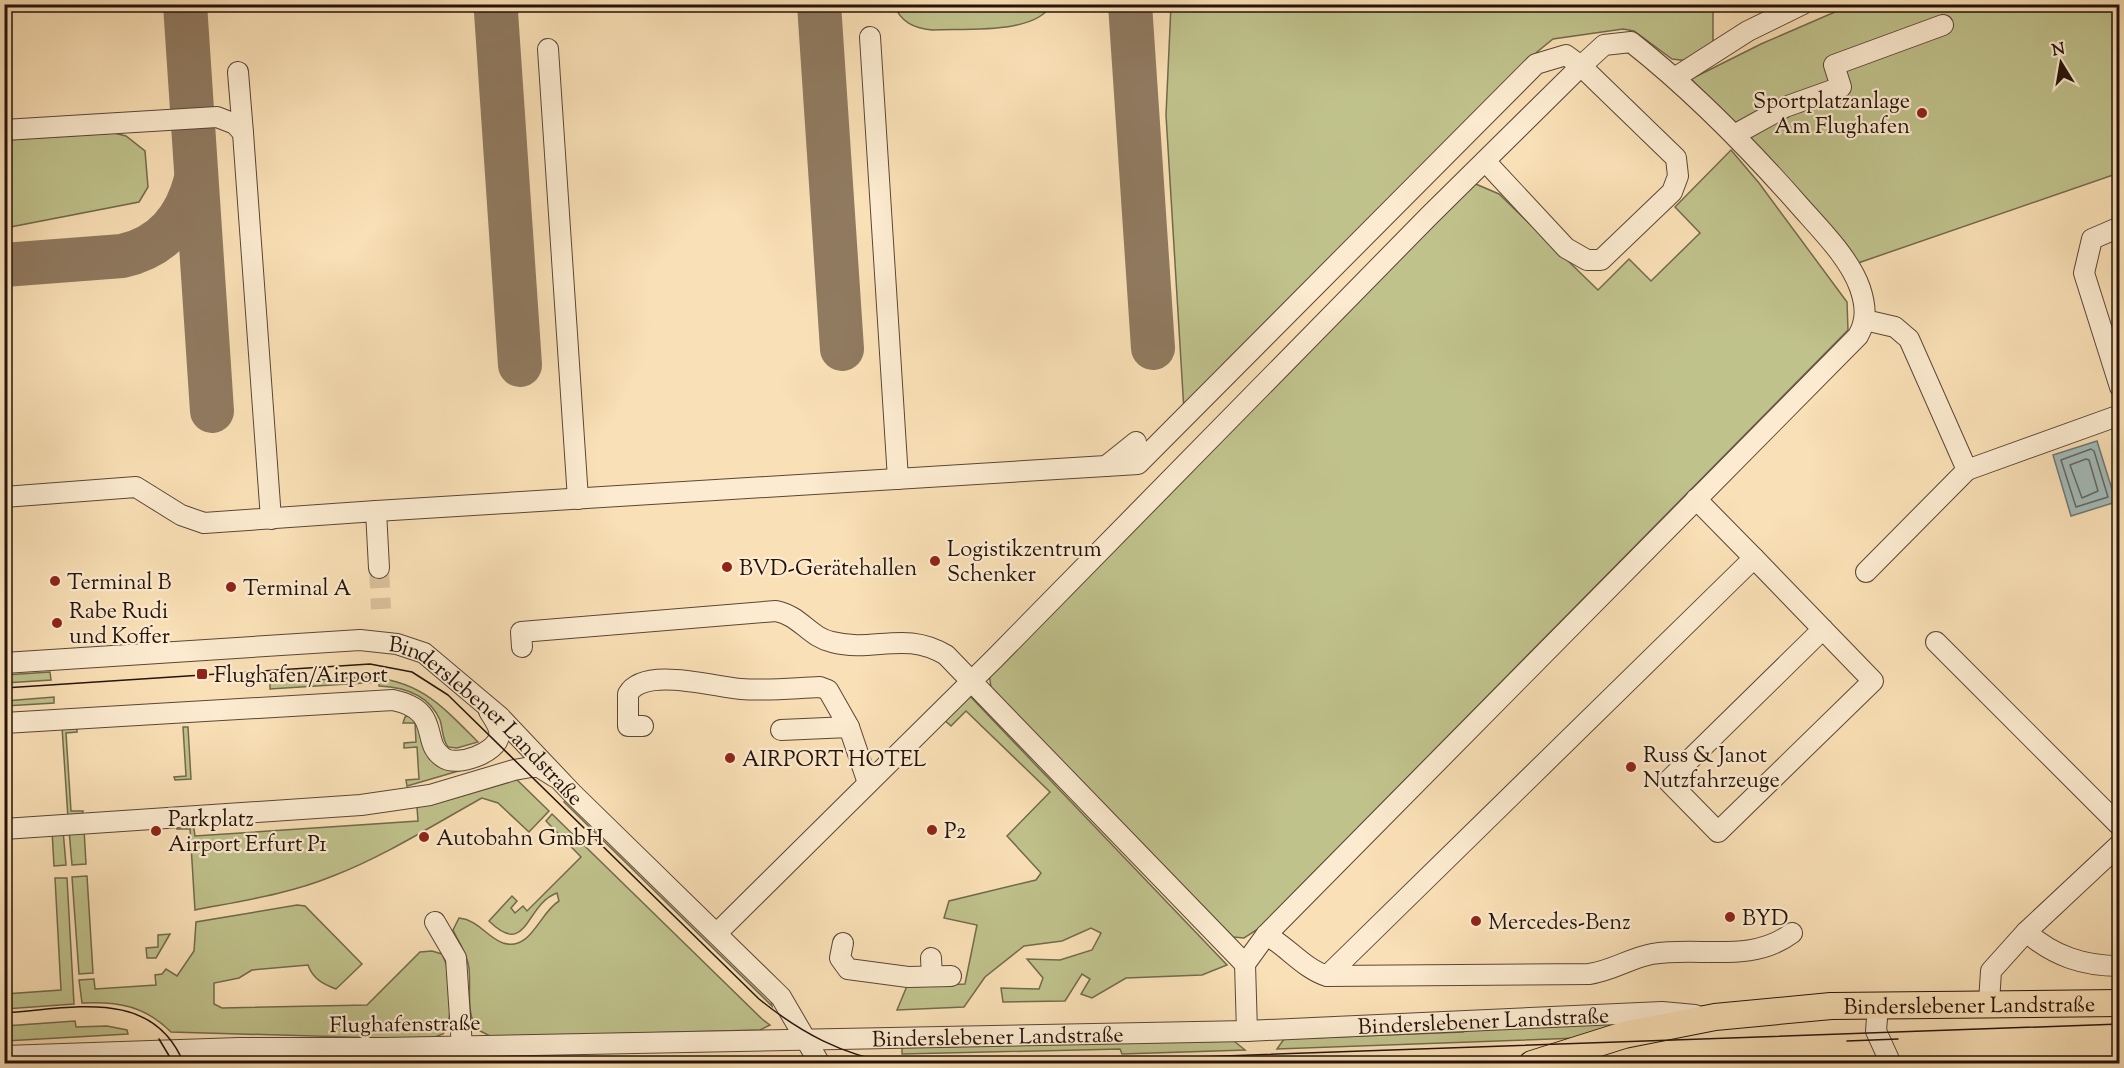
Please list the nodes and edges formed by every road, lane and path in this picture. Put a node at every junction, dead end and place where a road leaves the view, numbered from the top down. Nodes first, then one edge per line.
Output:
1 (1803, 4) edge
2 (1943, 26) dead end
3 (870, 37) dead end
4 (548, 49) dead end
5 (1581, 66) junction
6 (238, 72) dead end
7 (1676, 77) junction
8 (4, 130) edge
9 (243, 133) junction
10 (1736, 134) junction
11 (1485, 161) junction
12 (2120, 227) edge
13 (1865, 320) junction
14 (2120, 387) edge
15 (2120, 416) edge
16 (1136, 442) dead end
17 (1106, 466) junction
18 (1967, 470) junction
19 (898, 479) junction
20 (4, 497) edge
21 (578, 499) junction
22 (1696, 499) junction
23 (376, 512) junction
24 (271, 519) junction
25 (1754, 558) junction
26 (379, 568) tunnel mouth
27 (1866, 572) dead end
28 (1823, 629) junction
29 (1936, 642) dead end
30 (522, 647) dead end
31 (4, 663) edge
32 (970, 682) junction
33 (484, 703) junction
34 (4, 723) edge
35 (644, 726) dead end
36 (849, 727) junction
37 (782, 730) dead end
38 (562, 782) junction
39 (868, 783) junction
40 (2120, 826) edge
41 (4, 829) edge
42 (2120, 844) edge
43 (435, 922) dead end
44 (2026, 932) junction
45 (717, 933) junction
46 (1792, 933) dead end
47 (1266, 935) junction
48 (843, 943) dead end
49 (1245, 964) junction
50 (2120, 966) edge
51 (938, 970) dead end
52 (1327, 976) junction
53 (1989, 1002) junction
54 (2120, 1003) edge
55 (1878, 1005) junction
56 (1715, 1017) junction
57 (1247, 1031) junction
58 (806, 1039) junction
59 (462, 1047) junction
60 (4, 1056) edge
61 (180, 1057) edge
62 (820, 1064) edge
63 (1532, 1064) edge
64 (1892, 1064) edge

1 - 7 street
2 - 10 street
3 - 19 street
4 - 21 street
5 - 7 street
5 - 11 street
5 - 11 street
5 - 17 street
6 - 9 street
7 - 10 street
8 - 9 street
9 - 24 street
10 - 13 street
11 - 32 street
12 - 14 street
13 - 18 street
13 - 22 street
15 - 18 street
16 - 17 street
17 - 19 street
18 - 27 street
19 - 21 street
20 - 24 street
21 - 23 street
22 - 25 street
22 - 47 street
23 - 24 street
23 - 26 street
25 - 28 street
25 - 52 street
28 - 28 street
29 - 40 street
30 - 32 street
31 - 33 street, Binderslebener Landstraße
32 - 39 street
32 - 49 street
33 - 34 street
33 - 38 street, Binderslebener Landstraße
35 - 36 street
36 - 37 street
36 - 39 street
38 - 41 street
38 - 45 street, Binderslebener Landstraße
39 - 45 street
42 - 44 street
43 - 59 street
44 - 50 street
44 - 53 street
45 - 58 street, Binderslebener Landstraße
46 - 52 street
47 - 49 street
47 - 52 street
48 - 51 street
49 - 57 street
53 - 54 main road, Binderslebener Landstraße
53 - 55 main road, Binderslebener Landstraße
55 - 56 main road, Binderslebener Landstraße
55 - 64 street
56 - 57 street, Binderslebener Landstraße
56 - 63 main road
57 - 58 street, Binderslebener Landstraße
58 - 59 street, Flughafenstraße
58 - 62 street
59 - 61 street, Flughafenstraße
60 - 61 street, Flughafenstraße

